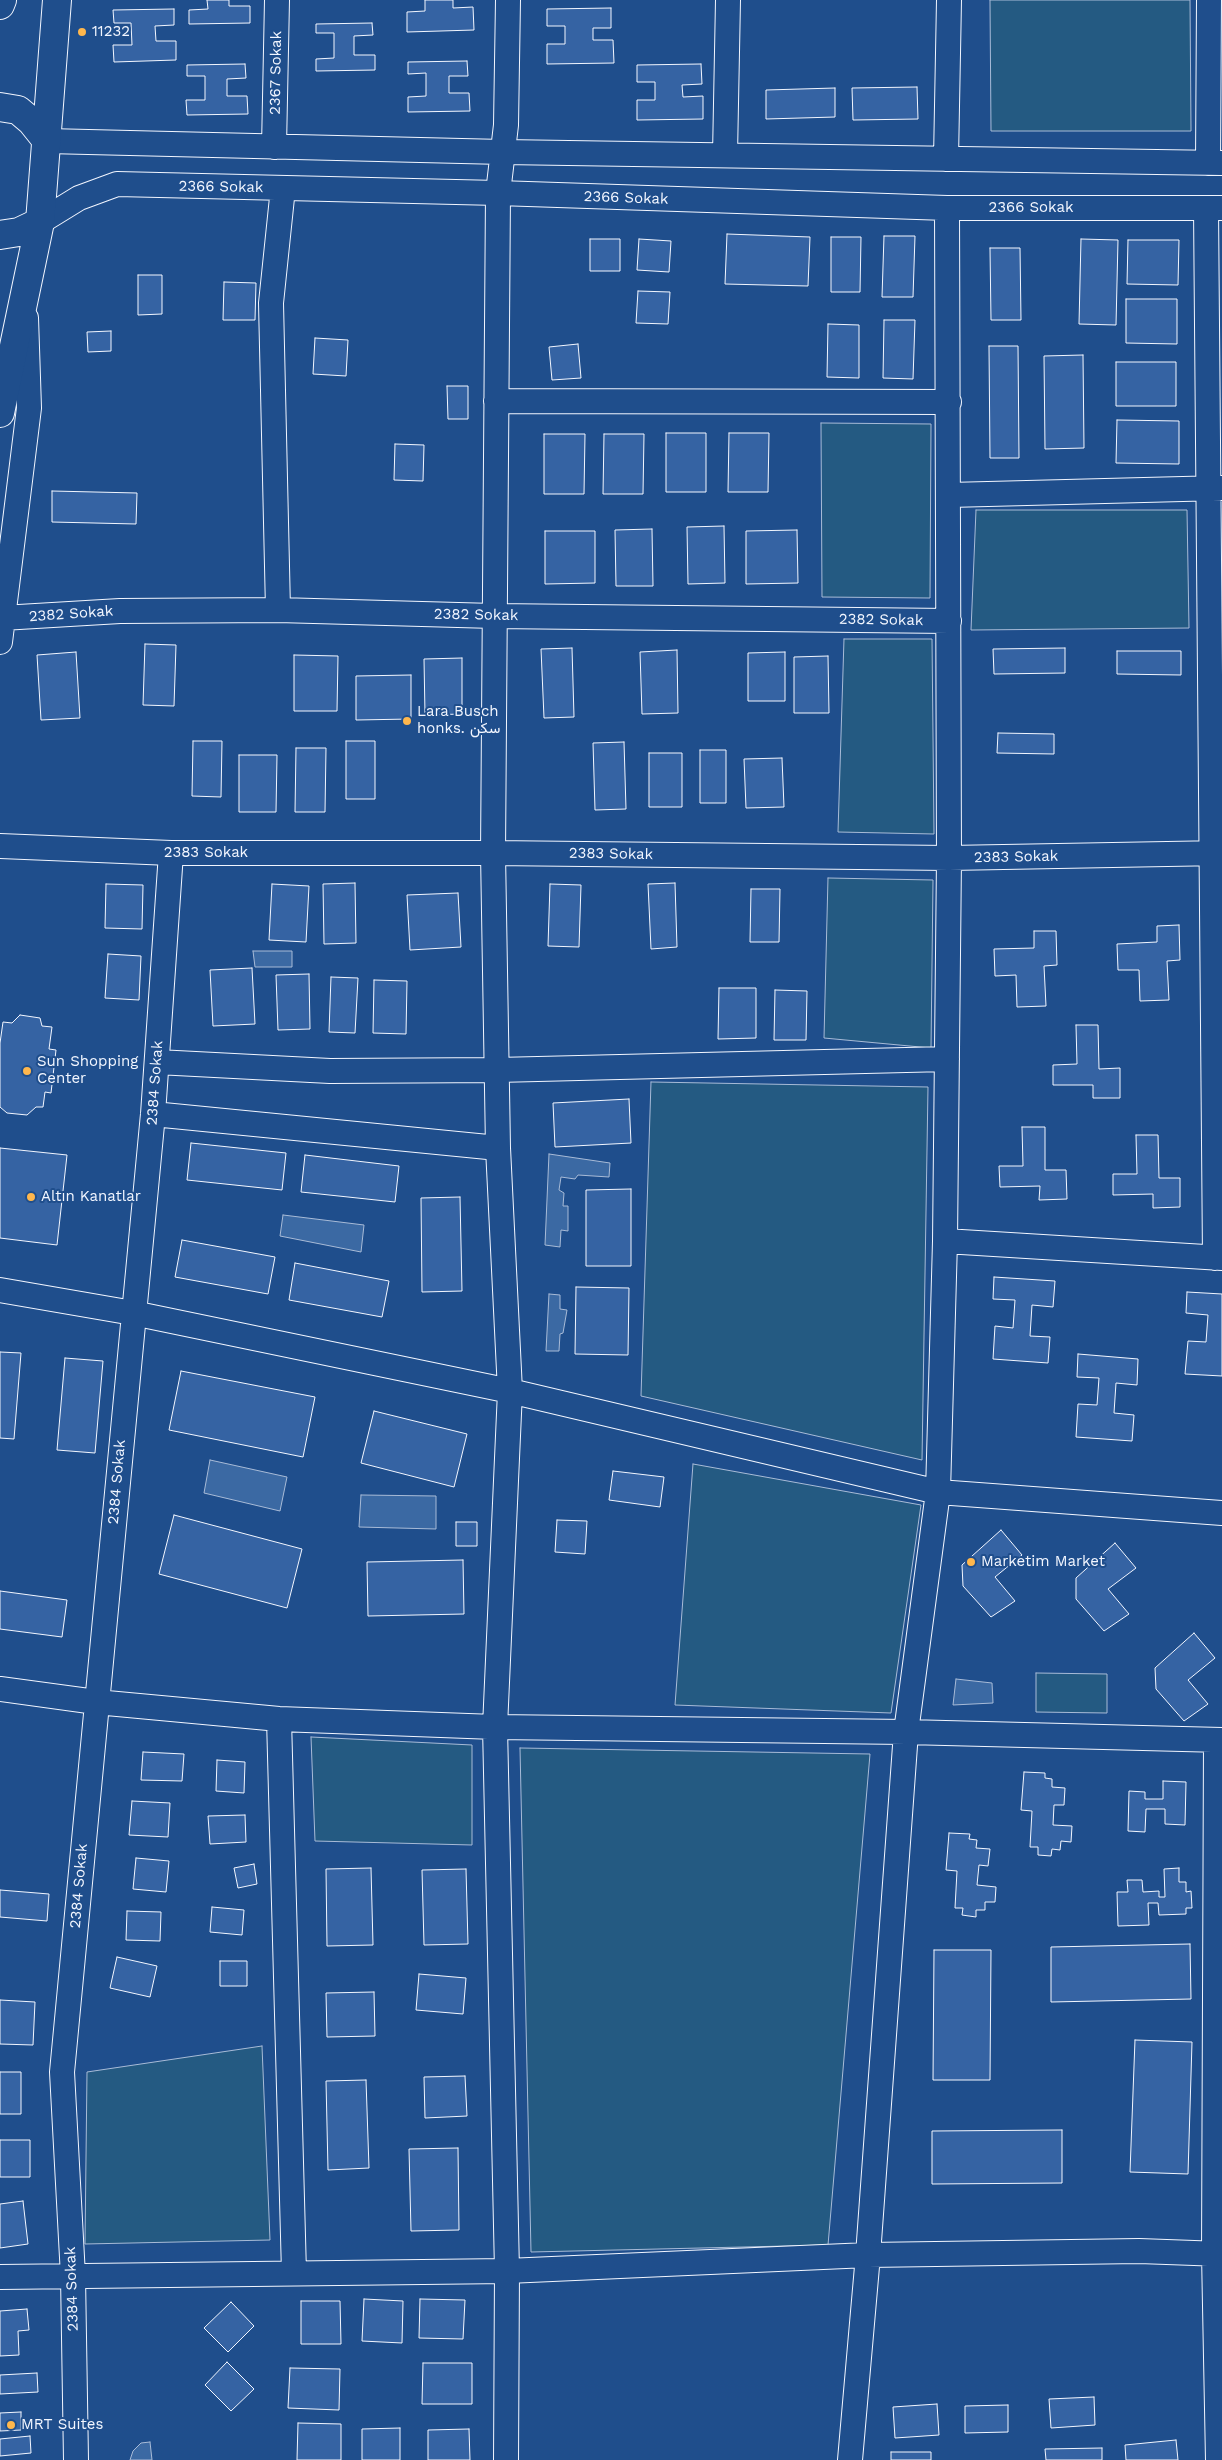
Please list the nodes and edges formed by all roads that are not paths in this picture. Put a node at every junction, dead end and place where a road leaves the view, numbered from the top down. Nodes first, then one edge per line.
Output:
1 (2, 0) edge
2 (57, 0) edge
3 (277, 0) edge
4 (508, 0) edge
5 (728, 0) edge
6 (949, 0) edge
7 (1210, 0) edge
8 (0, 5) edge
9 (0, 107) edge
10 (47, 141) junction
11 (274, 147) junction
12 (503, 152) junction
13 (725, 155) junction
14 (946, 158) junction
15 (1215, 163) edge
16 (283, 188) junction
17 (498, 193) junction
18 (947, 208) junction
19 (1214, 208) edge
20 (40, 222) junction
21 (0, 235) edge
22 (25, 293) junction
23 (496, 401) junction
24 (949, 402) junction
25 (0, 413) edge
26 (1215, 489) edge
27 (949, 495) junction
28 (278, 610) junction
29 (494, 616) junction
30 (2, 618) junction
31 (949, 621) junction
32 (0, 642) edge
33 (0, 846) edge
34 (493, 852) junction
35 (171, 853) junction
36 (1217, 853) edge
37 (949, 858) junction
38 (947, 1059) junction
39 (157, 1062) junction
40 (497, 1070) junction
41 (153, 1114) junction
42 (498, 1148) junction
43 (945, 1241) junction
44 (1218, 1258) edge
45 (0, 1290) edge
46 (133, 1313) junction
47 (510, 1391) junction
48 (938, 1492) junction
49 (1222, 1513) edge
50 (0, 1689) edge
51 (96, 1702) junction
52 (279, 1719) junction
53 (495, 1727) junction
54 (906, 1732) junction
55 (1219, 1740) edge
56 (1218, 2254) edge
57 (868, 2255) junction
58 (507, 2271) junction
59 (294, 2273) junction
60 (73, 2276) junction
61 (0, 2277) edge
62 (76, 2460) edge
63 (506, 2460) edge
64 (850, 2460) edge
65 (1218, 2460) edge

1 - 8 main road
2 - 10 main road
3 - 11 street, 2367 Sokak
4 - 12 street
5 - 13 street
6 - 14 street
7 - 15 street
9 - 10 main road
10 - 11 street
10 - 20 main road
11 - 12 street
12 - 13 street
12 - 17 street
13 - 14 street
14 - 15 street
16 - 17 street, 2366 Sokak
16 - 20 street, 2366 Sokak
16 - 28 street
17 - 18 street, 2366 Sokak
17 - 23 street
18 - 19 street, 2366 Sokak
18 - 24 street
19 - 26 street
20 - 21 main road
20 - 22 main road
22 - 25 main road
22 - 30 street
23 - 24 street
23 - 29 street
24 - 27 street
26 - 27 street
26 - 36 street
27 - 31 street
28 - 29 street, 2382 Sokak
28 - 30 street, 2382 Sokak
29 - 31 street, 2382 Sokak
29 - 34 street
30 - 32 street
31 - 37 street
33 - 35 street, 2383 Sokak
34 - 35 street, 2383 Sokak
34 - 37 street, 2383 Sokak
34 - 40 street
35 - 39 street, 2384 Sokak
36 - 37 street, 2383 Sokak
36 - 44 street
37 - 38 street
38 - 40 street
38 - 43 street
39 - 40 street
39 - 41 street, 2384 Sokak
40 - 42 street
41 - 42 street
41 - 46 street, 2384 Sokak
42 - 47 street
43 - 44 street
43 - 48 street
45 - 46 street
46 - 47 street
46 - 51 street, 2384 Sokak
47 - 48 street
47 - 53 street
48 - 49 street
48 - 54 street
50 - 51 street
51 - 52 street
51 - 60 street, 2384 Sokak
52 - 53 street
52 - 59 street
53 - 54 street
53 - 58 street
54 - 55 street
54 - 57 street
55 - 56 street
56 - 57 street
56 - 65 street
57 - 58 street
57 - 64 street
58 - 59 street
58 - 63 street
59 - 60 street
60 - 61 street
60 - 62 street, 2384 Sokak

